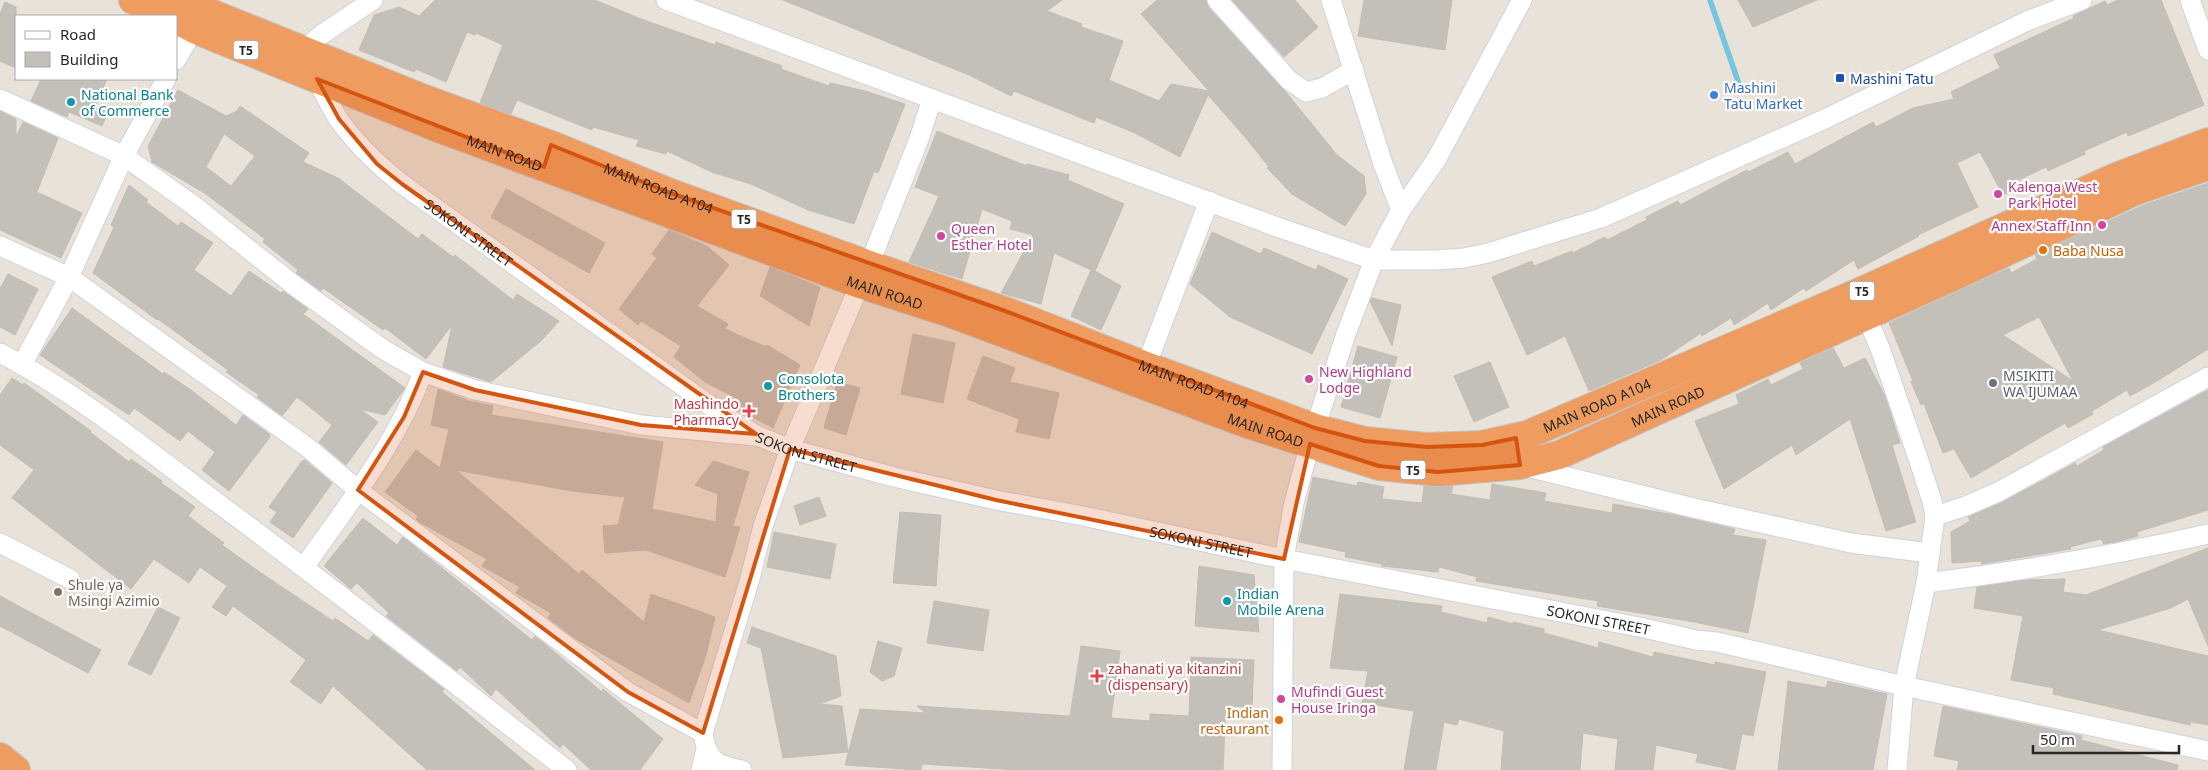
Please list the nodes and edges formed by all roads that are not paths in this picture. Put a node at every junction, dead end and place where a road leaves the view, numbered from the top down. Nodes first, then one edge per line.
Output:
1 (132, 0) edge
2 (178, 0) edge
3 (373, 0) edge
4 (666, 0) edge
5 (1216, 0) edge
6 (1331, 0) edge
7 (1522, 0) edge
8 (2082, 0) edge
9 (2190, 0) edge
10 (168, 15) edge
11 (185, 24) edge
12 (304, 49) junction
13 (2208, 50) edge
14 (178, 52) edge
15 (1354, 70) junction
16 (317, 79) junction
17 (165, 80) edge
18 (0, 99) edge
19 (932, 99) junction
20 (2208, 142) edge
21 (124, 156) junction
22 (548, 156) junction
23 (2208, 166) edge
24 (1209, 201) junction
25 (1401, 210) junction
26 (0, 246) edge
27 (1374, 260) junction
28 (865, 274) junction
29 (69, 277) junction
30 (1866, 316) junction
31 (0, 353) edge
32 (22, 365) junction
33 (1146, 366) junction
34 (424, 372) junction
35 (2208, 377) edge
36 (758, 436) junction
37 (1313, 436) junction
38 (1516, 438) junction
39 (790, 449) junction
40 (1520, 465) junction
41 (358, 490) junction
42 (1935, 516) junction
43 (2208, 534) edge
44 (0, 543) edge
45 (1929, 553) junction
46 (1284, 559) junction
47 (304, 567) junction
48 (70, 579) dead end
49 (1926, 583) junction
50 (1904, 686) junction
51 (704, 742) junction
52 (2208, 751) edge
53 (0, 758) edge
54 (16, 770) edge
55 (567, 770) edge
56 (701, 770) edge
57 (742, 770) edge
58 (1282, 770) edge
59 (1897, 770) edge

1 - 10 highway
2 - 12 highway, MAIN ROAD A104 / T5
3 - 12 street
4 - 19 street
5 - 15 street
6 - 15 street
7 - 25 street
8 - 27 street
9 - 13 street
11 - 14 street
11 - 16 highway, T5
12 - 22 highway, MAIN ROAD A104 / T5
15 - 25 street
16 - 22 highway, MAIN ROAD / T5
16 - 36 street, SOKONI STREET
17 - 21 street
18 - 21 street
19 - 24 street
19 - 28 street
20 - 38 highway, MAIN ROAD A104 / T5
21 - 29 street
21 - 34 street
22 - 28 highway, MAIN ROAD A104 / T5
23 - 30 highway, MAIN ROAD / T5
24 - 27 street
24 - 33 street
25 - 27 street
26 - 29 street
27 - 37 street
28 - 33 highway, MAIN ROAD A104 / T5
28 - 37 highway, MAIN ROAD / T5
28 - 39 street
29 - 32 street
29 - 41 street
30 - 40 highway, MAIN ROAD / T5
30 - 42 street
31 - 32 street
32 - 47 street
33 - 37 highway, MAIN ROAD A104 / T5
34 - 36 street
34 - 41 street
35 - 42 street
36 - 39 street, SOKONI STREET
37 - 38 highway, MAIN ROAD A104 / T5
37 - 40 highway, MAIN ROAD / T5
37 - 46 street
38 - 40 street
39 - 46 street, SOKONI STREET
39 - 51 street
40 - 45 street
41 - 47 street
41 - 51 street
42 - 45 street
43 - 49 street
44 - 48 street
45 - 49 street
46 - 50 street, SOKONI STREET
46 - 58 street
47 - 55 street
49 - 50 street
50 - 52 street, SOKONI STREET
50 - 59 street
51 - 56 street
51 - 57 street
53 - 54 highway

